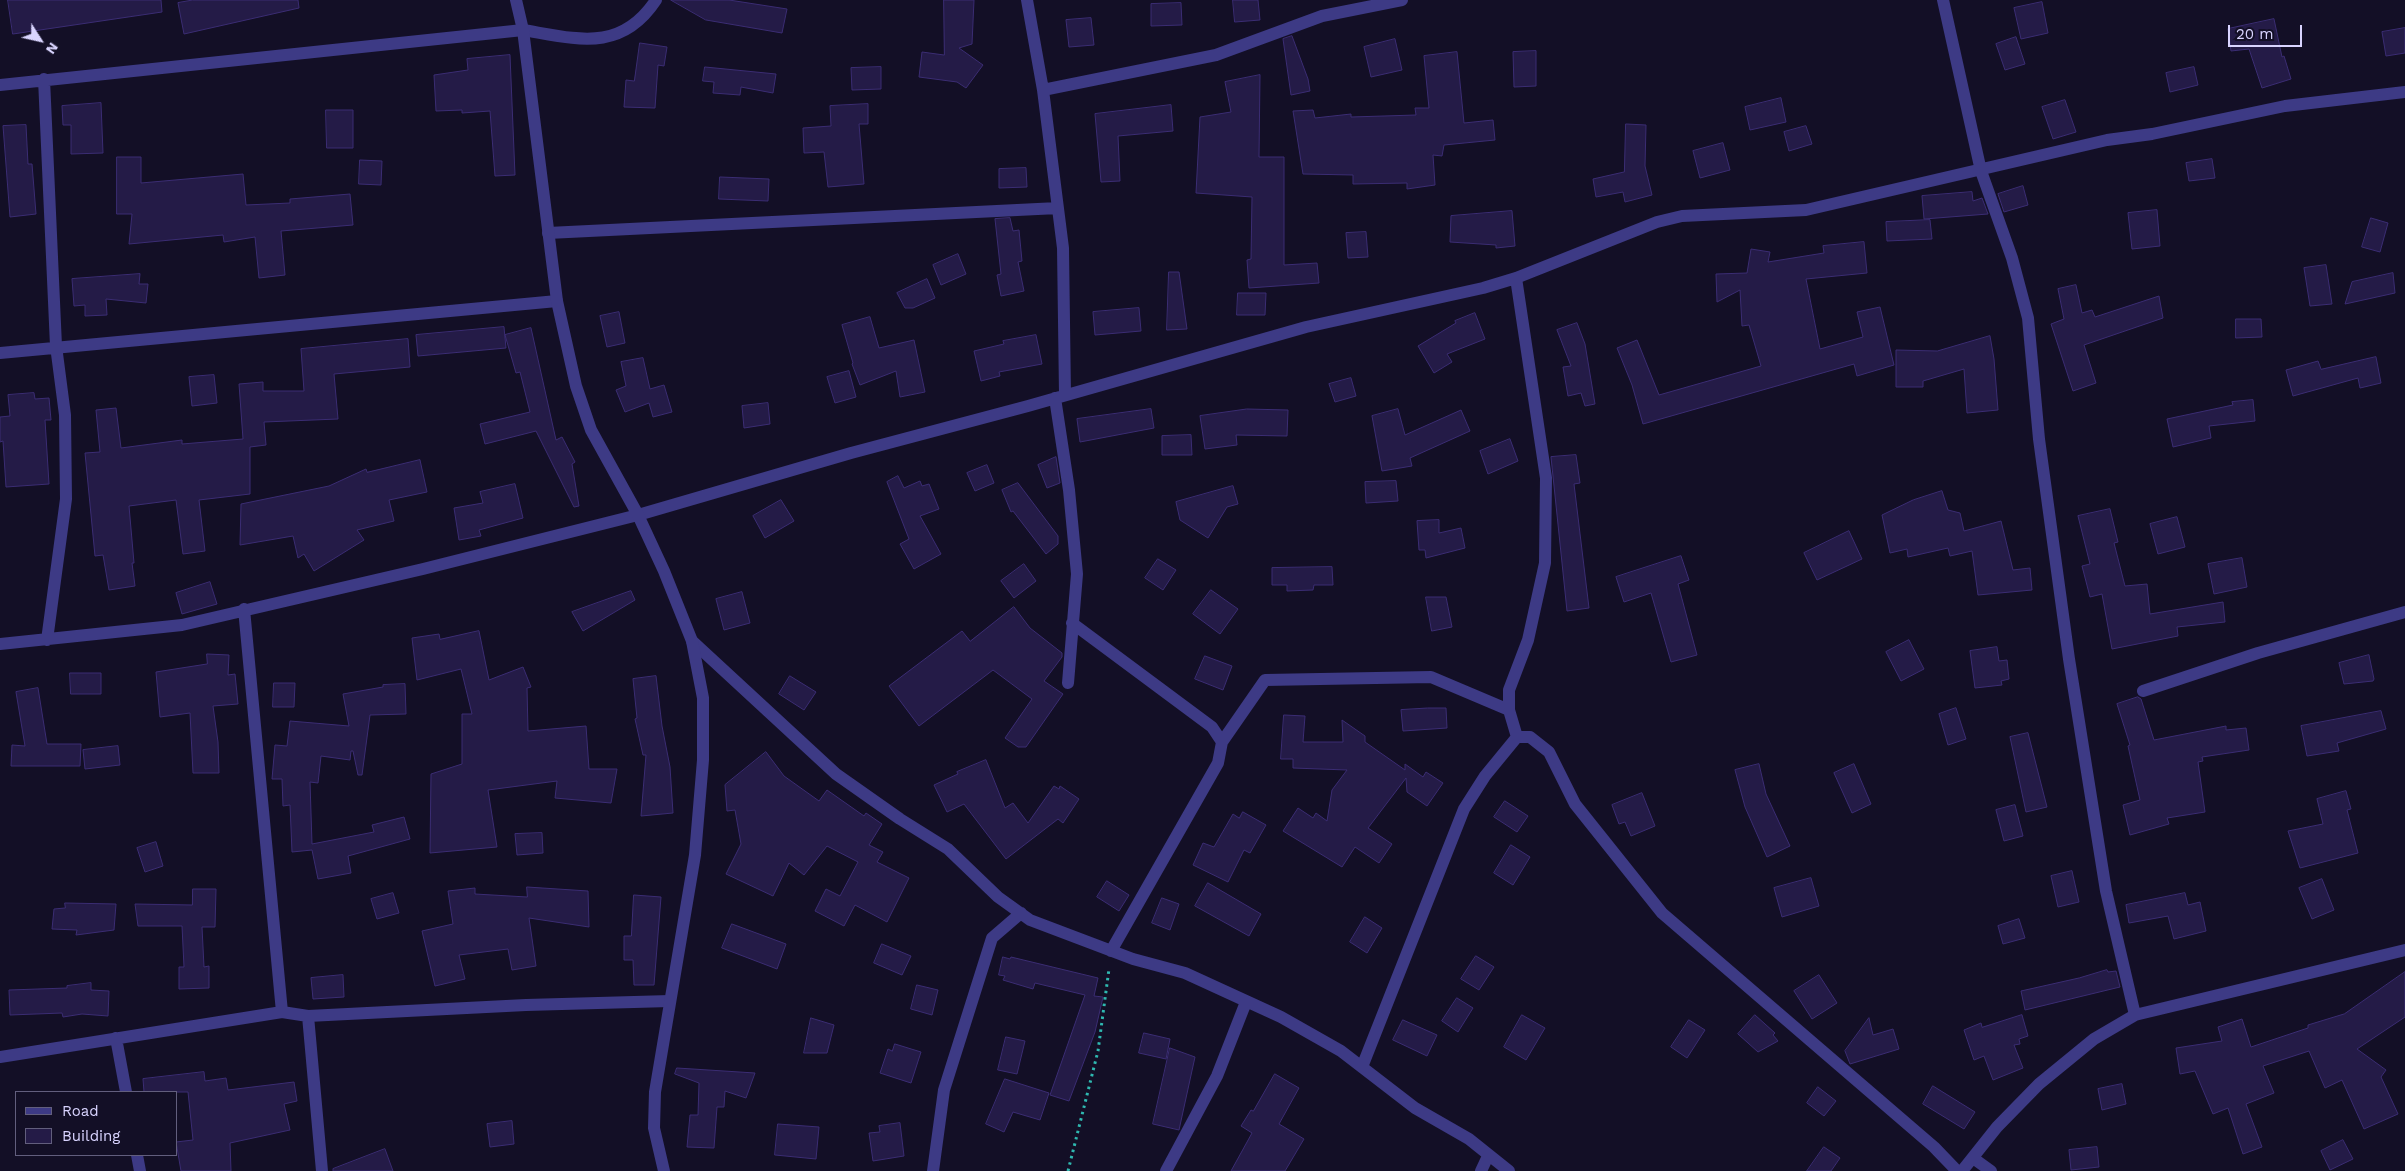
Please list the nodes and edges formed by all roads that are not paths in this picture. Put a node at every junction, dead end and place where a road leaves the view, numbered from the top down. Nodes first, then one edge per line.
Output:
1 (516, 0) edge
2 (656, 0) edge
3 (1027, 0) edge
4 (1402, 0) edge
5 (1943, 0) edge
6 (523, 30) junction
7 (44, 79) junction
8 (0, 85) edge
9 (1043, 90) junction
10 (2405, 92) edge
11 (1981, 171) junction
12 (1058, 208) junction
13 (548, 233) junction
14 (1516, 278) junction
15 (557, 301) junction
16 (56, 346) junction
17 (0, 353) edge
18 (1060, 397) junction
19 (638, 516) junction
20 (244, 609) junction
21 (2405, 612) edge
22 (1072, 623) junction
23 (47, 640) junction
24 (692, 641) junction
25 (0, 644) edge
26 (1068, 683) dead end
27 (2143, 691) dead end
28 (1509, 710) junction
29 (1517, 738) junction
30 (1222, 742) junction
31 (1021, 914) junction
32 (2405, 950) edge
33 (1111, 951) junction
34 (670, 1001) junction
35 (1246, 1002) junction
36 (282, 1012) junction
37 (2135, 1015) junction
38 (308, 1016) junction
39 (116, 1038) junction
40 (0, 1058) edge
41 (1362, 1067) junction
42 (126, 1091) edge
43 (137, 1156) edge
44 (1488, 1156) junction
45 (1973, 1158) junction
46 (140, 1171) edge
47 (322, 1171) edge
48 (664, 1171) edge
49 (932, 1171) edge
50 (1166, 1171) edge
51 (1481, 1171) edge
52 (1509, 1171) edge
53 (1957, 1171) edge
54 (1962, 1171) edge
55 (1991, 1171) edge

1 - 6 street
2 - 6 street
3 - 9 street
4 - 9 street
5 - 11 street
6 - 7 street
6 - 13 street
7 - 8 street
7 - 16 street
9 - 12 street
10 - 11 street
11 - 14 street
11 - 37 street
12 - 13 street
12 - 18 street
13 - 15 street
14 - 18 street
14 - 28 street
15 - 16 street
15 - 19 street
16 - 17 street
16 - 23 street
18 - 19 street
18 - 22 street
19 - 20 street
19 - 24 street
20 - 23 street
20 - 36 street
21 - 27 street
22 - 26 street
22 - 30 street
23 - 25 street
24 - 31 street
24 - 34 street
28 - 29 street
28 - 30 street
29 - 41 street
29 - 53 street
30 - 33 street
31 - 33 street
31 - 49 street
32 - 37 street
33 - 35 street
34 - 38 street
34 - 48 street
35 - 41 street
35 - 50 street
36 - 38 street
36 - 39 street
37 - 45 street
38 - 47 street
39 - 40 street
39 - 42 street
41 - 44 street
43 - 46 street
44 - 51 street
44 - 52 street
45 - 54 street
45 - 55 street

